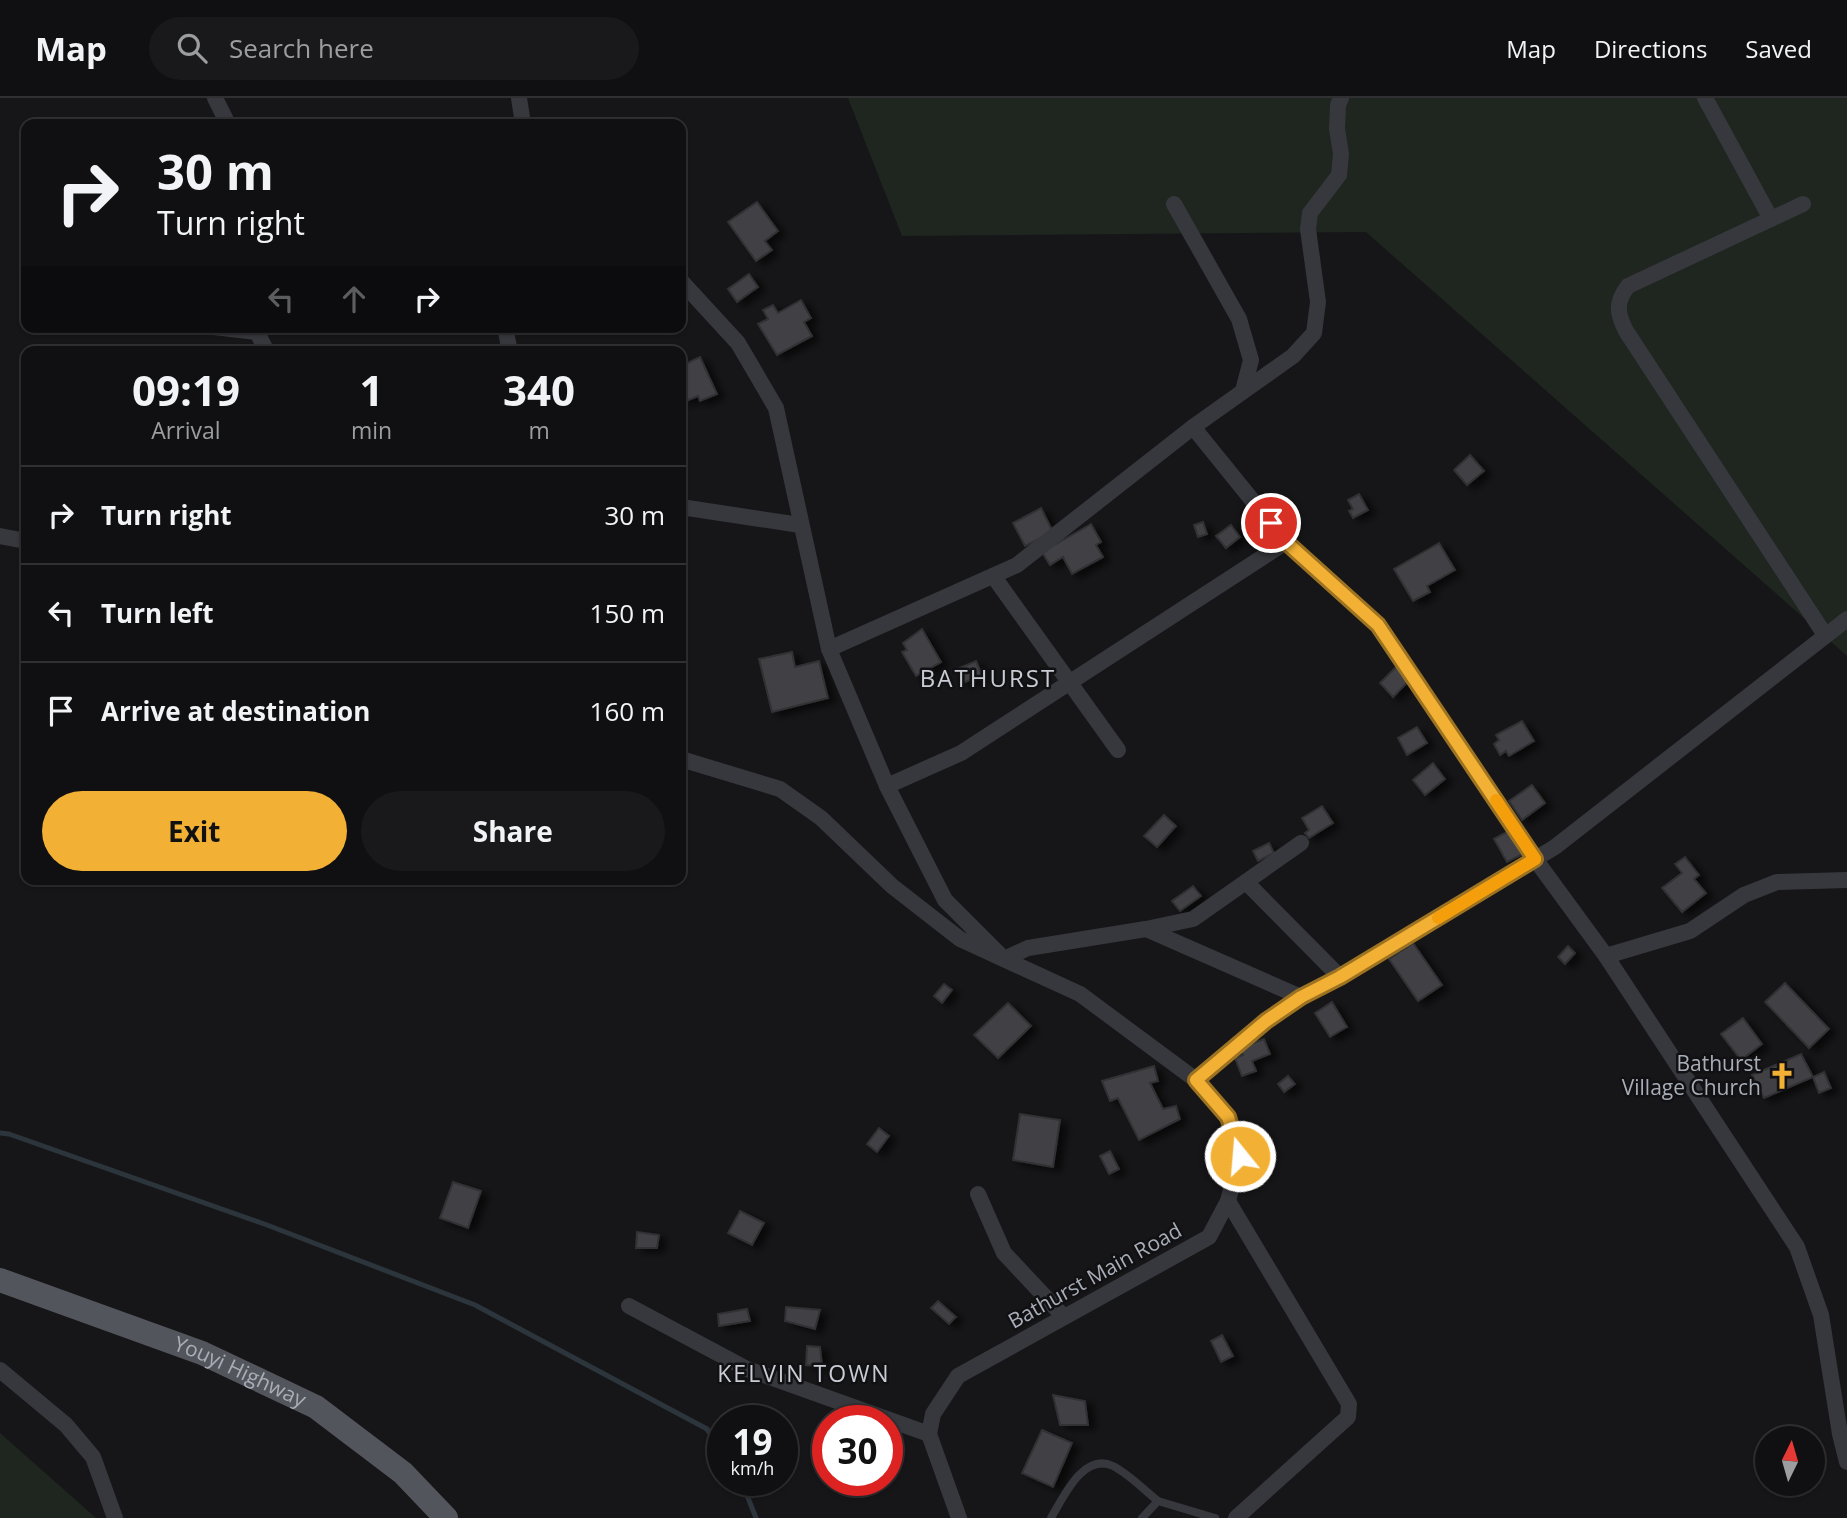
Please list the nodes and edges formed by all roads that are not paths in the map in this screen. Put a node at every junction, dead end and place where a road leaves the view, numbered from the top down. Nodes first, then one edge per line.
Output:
1 (215, 98) edge
2 (519, 98) edge
3 (1341, 98) edge
4 (1705, 98) edge
5 (226, 119) edge
6 (522, 119) edge
7 (1174, 204) dead end
8 (1802, 204) dead end
9 (1770, 219) junction
10 (686, 286) edge
11 (1243, 391) junction
12 (1193, 427) junction
13 (686, 508) edge
14 (800, 525) junction
15 (0, 536) edge
16 (21, 540) edge
17 (1286, 542) junction
18 (994, 577) junction
19 (1847, 619) edge
20 (1825, 635) junction
21 (829, 649) junction
22 (1070, 682) junction
23 (1118, 750) dead end
24 (686, 761) edge
25 (887, 786) junction
26 (1301, 843) dead end
27 (1535, 859) junction
28 (1847, 880) edge
29 (1246, 882) junction
30 (1146, 929) junction
31 (1606, 956) junction
32 (1004, 959) junction
33 (1340, 977) junction
34 (1301, 997) junction
35 (1196, 1080) junction
36 (978, 1194) dead end
37 (1228, 1202) junction
38 (0, 1280) edge
39 (629, 1306) dead end
40 (1064, 1317) junction
41 (0, 1370) edge
42 (929, 1434) junction
43 (1847, 1462) edge
44 (1158, 1501) junction
45 (115, 1518) edge
46 (446, 1518) edge
47 (959, 1518) edge
48 (1051, 1518) edge
49 (1142, 1518) edge
50 (1214, 1518) edge
51 (1236, 1518) edge

1 - 5 street
2 - 6 street
3 - 11 street
4 - 9 street
7 - 11 street
8 - 9 street
9 - 20 street
10 - 14 street
11 - 12 street
12 - 17 street
12 - 18 street
13 - 14 street
14 - 21 street
15 - 16 street
17 - 22 street
17 - 27 street
18 - 21 street
18 - 22 street
19 - 20 street
20 - 27 street
21 - 25 street
22 - 23 street
22 - 25 street
24 - 32 street, Bathurst Main Road
25 - 32 street
26 - 29 street
27 - 31 street
27 - 33 street
28 - 31 street
29 - 30 street
29 - 33 street
30 - 32 street
30 - 34 street
31 - 43 street
32 - 35 street, Bathurst Main Road
33 - 34 street
34 - 35 street
35 - 37 street, Bathurst Main Road
36 - 40 street
37 - 40 street, Bathurst Main Road
37 - 51 street
38 - 46 main road, Youyi Highway
39 - 42 street
40 - 42 street, Bathurst Main Road
41 - 45 street
42 - 47 street
44 - 48 lane
44 - 49 lane
44 - 50 lane

